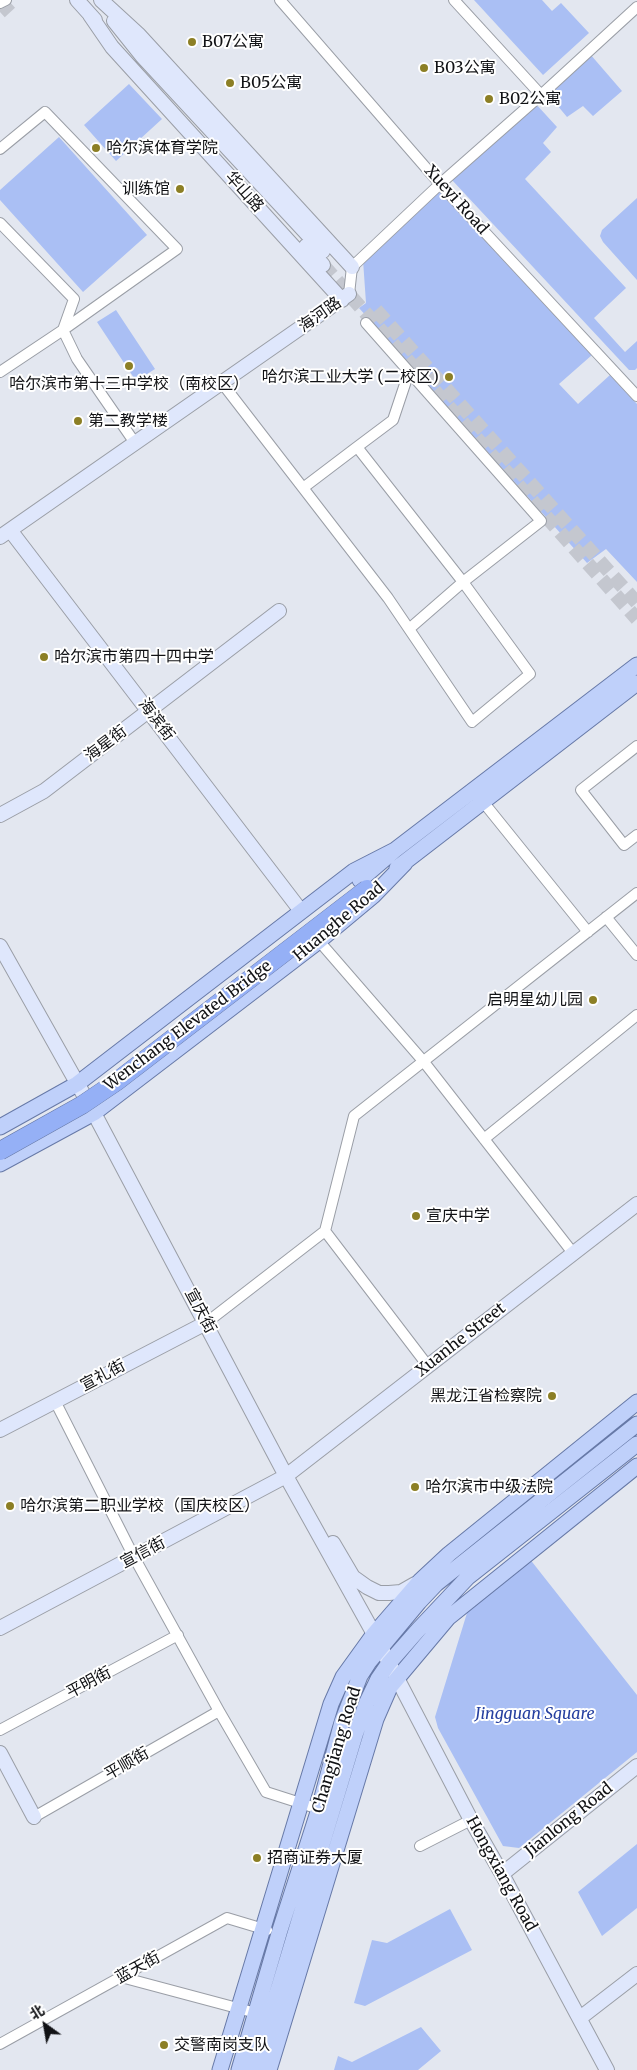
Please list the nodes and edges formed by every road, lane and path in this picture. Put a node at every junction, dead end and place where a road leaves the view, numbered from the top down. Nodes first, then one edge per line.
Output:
1 (6, 0) edge
2 (77, 0) edge
3 (97, 0) edge
4 (101, 0) edge
5 (280, 0) edge
6 (454, 0) edge
7 (0, 3) edge
8 (637, 7) edge
9 (90, 14) junction
10 (541, 95) junction
11 (0, 149) edge
12 (440, 184) junction
13 (0, 224) edge
14 (352, 267) junction
15 (345, 297) junction
16 (366, 324) dead end
17 (63, 330) junction
18 (0, 372) edge
19 (409, 372) junction
20 (222, 383) junction
21 (637, 396) edge
22 (135, 444) junction
23 (357, 447) junction
24 (303, 488) junction
25 (5, 534) edge
26 (463, 582) junction
27 (280, 611) dead end
28 (409, 629) junction
29 (637, 665) edge
30 (637, 684) edge
31 (150, 712) junction
32 (637, 746) edge
33 (484, 803) junction
34 (0, 815) edge
35 (637, 835) edge
36 (395, 850) junction
37 (405, 863) junction
38 (364, 884) junction
39 (637, 893) edge
40 (301, 911) junction
41 (606, 917) junction
42 (588, 932) junction
43 (319, 941) junction
44 (2, 954) edge
45 (637, 955) edge
46 (637, 1015) edge
47 (424, 1062) junction
48 (77, 1084) junction
49 (94, 1113) junction
50 (0, 1127) edge
51 (0, 1139) edge
52 (484, 1139) junction
53 (0, 1152) edge
54 (0, 1164) edge
55 (637, 1204) edge
56 (325, 1231) junction
57 (573, 1253) junction
58 (206, 1322) junction
59 (428, 1366) junction
60 (55, 1401) junction
61 (637, 1402) edge
62 (637, 1424) edge
63 (0, 1430) edge
64 (637, 1444) edge
65 (637, 1466) edge
66 (289, 1474) junction
67 (134, 1557) junction
68 (420, 1581) junction
69 (0, 1628) edge
70 (178, 1635) junction
71 (377, 1641) junction
72 (389, 1663) junction
73 (396, 1678) junction
74 (219, 1711) junction
75 (0, 1730) edge
76 (0, 1753) edge
77 (637, 1766) edge
78 (302, 1803) junction
79 (319, 1808) junction
80 (34, 1817) joint
81 (471, 1820) junction
82 (420, 1846) dead end
83 (502, 1874) junction
84 (264, 1930) junction
85 (280, 1930) junction
86 (637, 1974) edge
87 (121, 1978) junction
88 (637, 1985) edge
89 (238, 2009) junction
90 (256, 2013) junction
91 (582, 2022) junction
92 (0, 2044) edge
93 (220, 2070) edge
94 (239, 2070) edge
95 (254, 2070) edge
96 (269, 2070) edge
97 (607, 2070) edge

1 - 7 street
2 - 9 street
3 - 9 street, 华山路
4 - 14 street
5 - 12 street, Xueyi Road
6 - 10 street
8 - 10 street
9 - 15 street, 华山路
10 - 12 street
11 - 17 street
12 - 14 street
12 - 21 street, Xueyi Road
13 - 17 street
14 - 15 street, 海河路
15 - 20 street, 海河路
16 - 19 street
17 - 18 street
17 - 22 street
19 - 23 street
19 - 26 street
20 - 22 street, 海河路
20 - 24 street
22 - 25 street, 海河路
23 - 24 street
23 - 26 street
24 - 28 street
25 - 31 street, 海滨街
26 - 28 street
26 - 28 street
27 - 31 street, 海星街
29 - 36 main road, Huanghe Road
30 - 33 main road, Huanghe Road
31 - 34 street, 海星街
31 - 40 street, 海滨街
32 - 35 street
33 - 37 main road, Huanghe Road
33 - 42 street
36 - 38 main road, Huanghe Road
36 - 40 main road, Huanghe Road
37 - 38 main road, Huanghe Road
37 - 43 main road, Huanghe Road
38 - 51 highway, Wenchang Elevated Bridge
38 - 53 highway, Wenchang Elevated Bridge, bridge
39 - 41 street
40 - 48 main road, Huanghe Road
41 - 42 street
41 - 45 street
42 - 47 street
43 - 47 street
43 - 49 main road, Huanghe Road
44 - 48 street, 宣庆街
46 - 52 street
47 - 52 street
47 - 56 street
48 - 49 street, 宣庆街
48 - 50 main road, Huanghe Road
49 - 54 main road, Huanghe Road
49 - 58 street, 宣庆街
52 - 57 street
55 - 57 street, Xuanhe Street
56 - 58 street
56 - 59 street
57 - 59 street, Xuanhe Street
58 - 60 street, 宣礼街
58 - 66 street, 宣庆街
59 - 66 street, Xuanhe Street
60 - 63 street, 宣礼街
60 - 67 street
61 - 68 main road
62 - 71 main road, Changjiang Road
64 - 72 main road, Changjiang Road
65 - 73 main road
66 - 67 street, 宣信街
66 - 68 street
66 - 71 street, 宣庆街
67 - 69 street, 宣信街
67 - 70 street
68 - 71 main road
70 - 74 street
70 - 75 street, 平明街
71 - 72 street, 宣庆街
71 - 78 main road
71 - 79 main road, Changjiang Road
72 - 73 street, 宣庆街
72 - 95 main road, Changjiang Road
73 - 81 street, Hongxiang Road
73 - 96 main road
74 - 78 street
74 - 80 street, 平顺街
76 - 80 street
77 - 83 street, Jianlong Road
78 - 79 street
78 - 84 main road
79 - 85 main road, Changjiang Road
81 - 82 street
81 - 83 street, Hongxiang Road
83 - 91 street, Hongxiang Road
84 - 85 street, 蓝天街
84 - 87 street, 蓝天街
84 - 89 main road
85 - 90 main road, Changjiang Road
86 - 91 street
87 - 89 street
87 - 92 street, 蓝天街
88 - 91 street
89 - 90 street
89 - 93 main road
90 - 94 main road, Changjiang Road
91 - 97 street, Hongxiang Road

